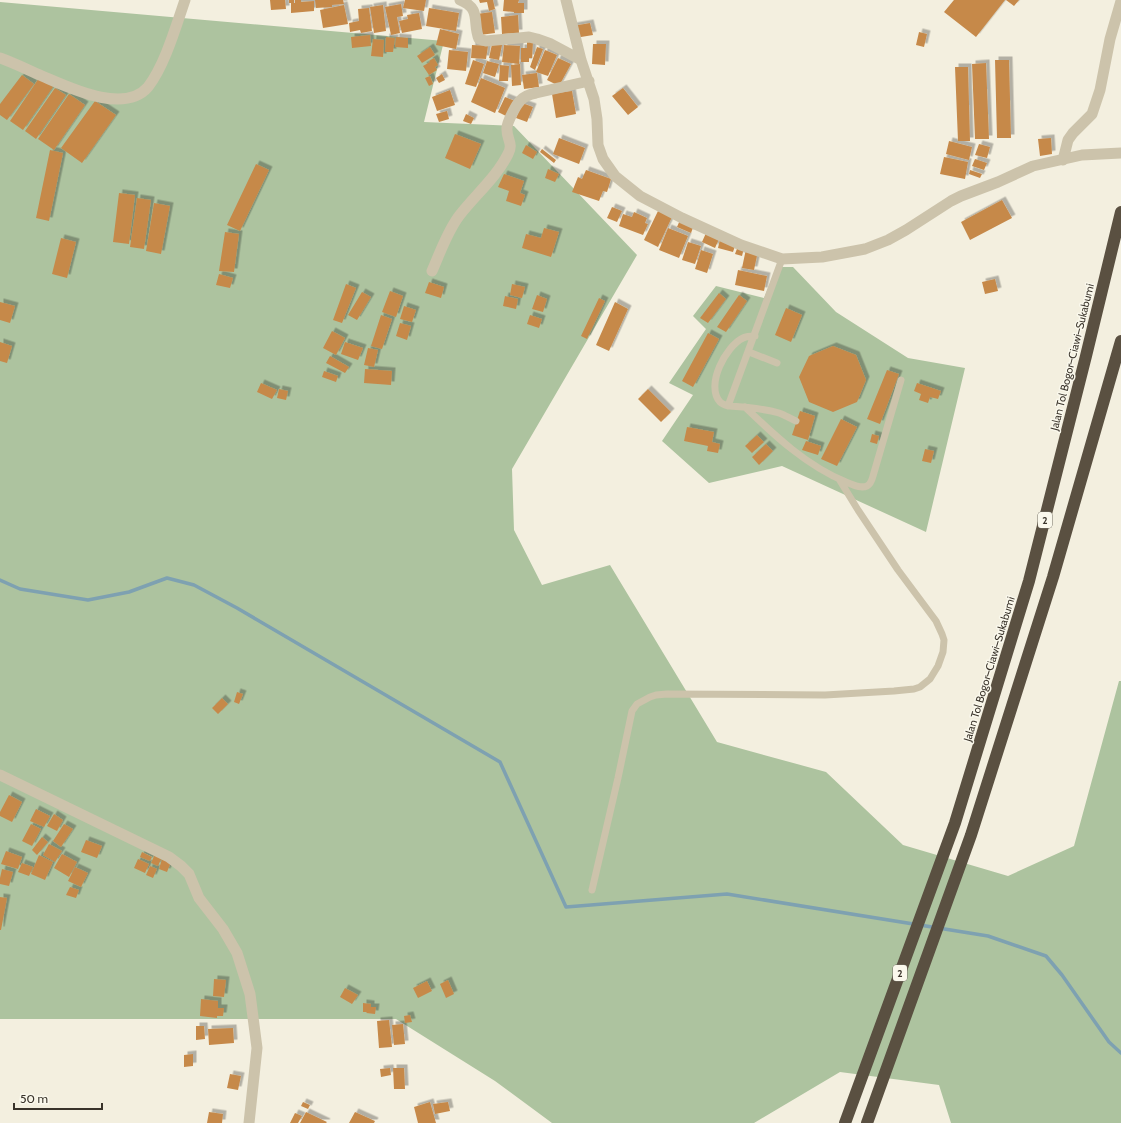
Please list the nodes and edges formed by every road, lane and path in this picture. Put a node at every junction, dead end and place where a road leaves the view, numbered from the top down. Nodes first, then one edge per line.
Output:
1 (185, 0) edge
2 (460, 0) edge
3 (566, 0) edge
4 (1121, 1) edge
5 (0, 58) edge
6 (581, 60) junction
7 (588, 81) junction
8 (1121, 153) edge
9 (1063, 160) junction
10 (1121, 212) edge
11 (782, 259) junction
12 (432, 271) dead end
13 (754, 336) junction
14 (1121, 341) edge
15 (749, 352) junction
16 (777, 364) dead end
17 (901, 380) dead end
18 (728, 406) junction
19 (745, 407) junction
20 (796, 421) dead end
21 (839, 479) junction
22 (0, 775) edge
23 (592, 890) dead end
24 (249, 1123) edge
25 (845, 1123) edge
26 (867, 1123) edge

1 - 5 street
2 - 6 street
3 - 6 street
4 - 9 street
6 - 7 street
7 - 11 street
7 - 12 street
8 - 9 street
9 - 11 street
10 - 25 highway, Jalan Tol Bogor–Ciawi–Sukabumi / 2
11 - 13 lane
13 - 15 lane
13 - 18 lane
14 - 26 highway, 2
15 - 16 lane
15 - 18 lane
17 - 21 lane
18 - 19 lane
19 - 20 lane
19 - 21 lane
21 - 23 lane
22 - 24 street

